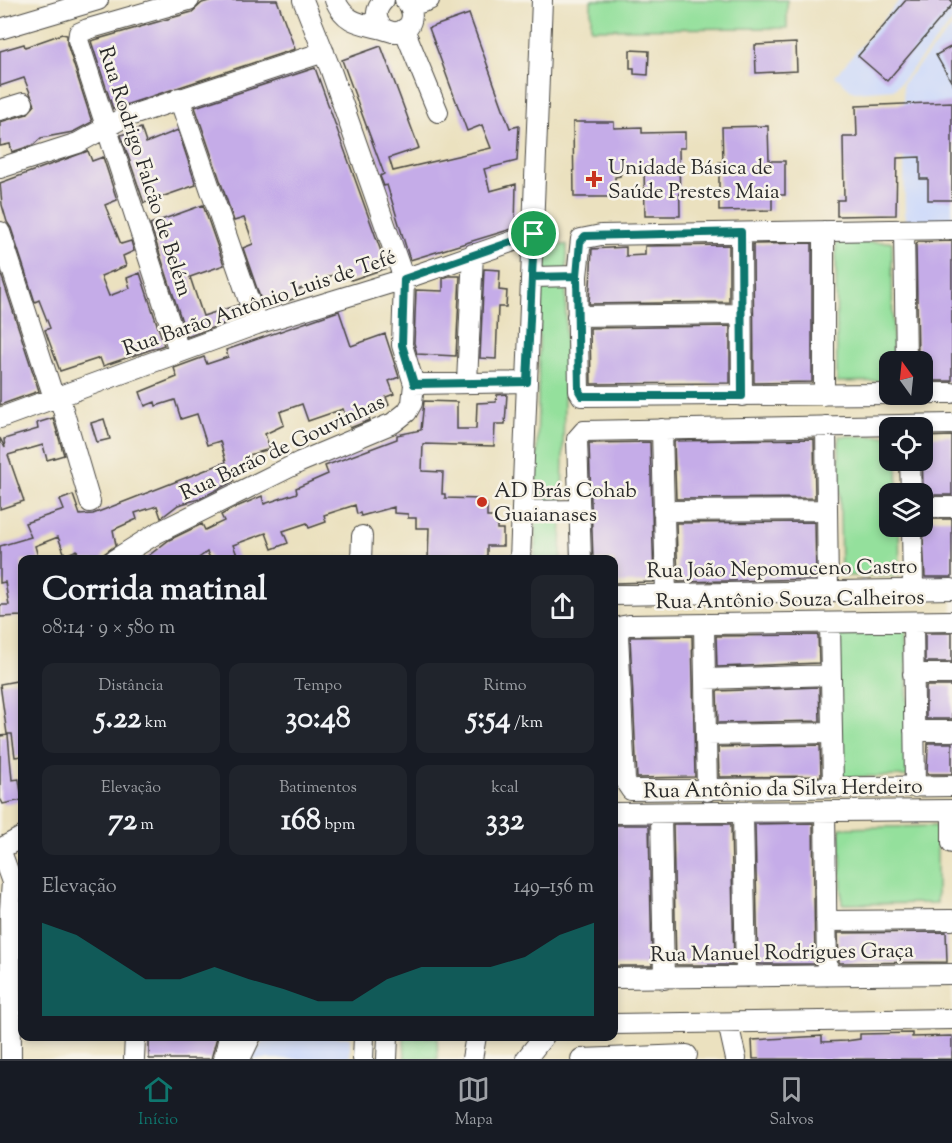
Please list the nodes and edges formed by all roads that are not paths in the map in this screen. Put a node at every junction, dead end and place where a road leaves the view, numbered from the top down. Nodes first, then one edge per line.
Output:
1 (98, 0) edge
2 (189, 0) edge
3 (303, 0) edge
4 (335, 0) edge
5 (384, 0) edge
6 (542, 0) edge
7 (415, 2) edge
8 (382, 28) junction
9 (0, 29) edge
10 (404, 29) junction
11 (324, 52) junction
12 (179, 98) junction
13 (23, 103) dead end
14 (0, 110) edge
15 (438, 112) dead end
16 (107, 128) junction
17 (0, 168) edge
18 (952, 229) edge
19 (904, 230) junction
20 (0, 231) edge
21 (824, 231) junction
22 (741, 232) junction
23 (534, 234) junction
24 (473, 254) junction
25 (577, 276) junction
26 (532, 277) junction
27 (404, 279) junction
28 (742, 314) junction
29 (577, 316) junction
30 (257, 324) junction
31 (179, 351) junction
32 (906, 351) edge
33 (467, 381) junction
34 (527, 382) junction
35 (414, 384) junction
36 (933, 393) edge
37 (952, 393) edge
38 (879, 394) edge
39 (824, 395) junction
40 (742, 396) junction
41 (57, 397) junction
42 (0, 418) edge
43 (952, 424) edge
44 (933, 425) edge
45 (826, 426) junction
46 (879, 426) edge
47 (662, 429) junction
48 (90, 502) dead end
49 (933, 507) edge
50 (952, 507) edge
51 (580, 510) junction
52 (827, 510) junction
53 (522, 511) junction
54 (663, 511) junction
55 (362, 536) dead end
56 (912, 537) edge
57 (122, 555) edge
58 (361, 555) edge
59 (520, 555) edge
60 (581, 555) edge
61 (952, 589) edge
62 (828, 590) junction
63 (913, 590) junction
64 (618, 595) edge
65 (666, 595) junction
66 (952, 621) edge
67 (913, 622) junction
68 (830, 623) junction
69 (704, 625) junction
70 (618, 634) edge
71 (913, 674) junction
72 (952, 674) edge
73 (830, 675) junction
74 (705, 679) junction
75 (618, 718) edge
76 (914, 731) junction
77 (952, 731) edge
78 (831, 733) junction
79 (706, 735) junction
80 (952, 786) edge
81 (833, 787) junction
82 (915, 787) junction
83 (707, 791) junction
84 (952, 810) edge
85 (825, 812) junction
86 (618, 813) edge
87 (661, 814) junction
88 (743, 814) junction
89 (18, 839) edge
90 (952, 843) edge
91 (0, 849) edge
92 (16, 911) edge
93 (952, 920) edge
94 (826, 921) junction
95 (952, 974) edge
96 (827, 976) junction
97 (746, 977) junction
98 (618, 978) edge
99 (664, 979) junction
100 (6, 986) edge
101 (952, 1019) edge
102 (728, 1023) junction
103 (618, 1024) edge
104 (135, 1041) edge
105 (228, 1041) edge
106 (249, 1041) edge
107 (364, 1041) edge
108 (388, 1041) edge
109 (475, 1041) edge
110 (540, 1041) edge
111 (687, 1055) dead end
112 (11, 1059) edge
113 (134, 1059) edge
114 (224, 1059) edge
115 (240, 1059) edge
116 (363, 1059) edge
117 (387, 1059) edge
118 (472, 1059) edge
119 (526, 1059) edge
120 (581, 1059) edge
121 (736, 1059) edge

1 - 9 street
2 - 16 street, Rua Rodrigo Falcão de Belém
3 - 11 street
4 - 8 street
5 - 8 street
6 - 23 street
7 - 10 street
8 - 10 street
10 - 15 street
11 - 12 street
11 - 27 street
12 - 16 street
12 - 30 street
13 - 14 street
16 - 17 street
16 - 31 street, Rua Rodrigo Falcão de Belém
18 - 19 street
19 - 21 street
19 - 32 street
20 - 41 street
21 - 22 street
21 - 39 street
22 - 25 street
22 - 28 street
23 - 24 street, Rua Barão Antônio Luis de Tefé
23 - 26 street
24 - 27 street, Rua Barão Antônio Luis de Tefé
24 - 33 street
25 - 26 street
25 - 29 street
26 - 34 street
27 - 30 street, Rua Barão Antônio Luis de Tefé
27 - 35 street
28 - 29 street
28 - 40 street
29 - 40 street
30 - 31 street, Rua Barão Antônio Luis de Tefé
31 - 41 street, Rua Barão Antônio Luis de Tefé
33 - 34 street
33 - 35 street
34 - 53 street
35 - 57 street, Rua Barão de Gouvinhas
36 - 37 street
38 - 39 street
39 - 40 street
41 - 42 street, Rua Barão Antônio Luis de Tefé
41 - 48 street
43 - 44 street
45 - 46 street
45 - 47 street
45 - 52 street
47 - 51 street
47 - 54 street
49 - 50 street
51 - 53 street
51 - 60 street
52 - 54 street
52 - 62 street
53 - 59 street
54 - 65 street
55 - 58 street
56 - 63 street
61 - 63 street, Rua João Nepomuceno Castro
62 - 63 street, Rua João Nepomuceno Castro
62 - 65 street, Rua João Nepomuceno Castro
64 - 65 street, Rua João Nepomuceno Castro
66 - 67 street, Rua Antônio Souza Calheiros
67 - 68 street, Rua Antônio Souza Calheiros
67 - 71 street
68 - 69 street, Rua Antônio Souza Calheiros
68 - 73 street
69 - 70 street, Rua Antônio Souza Calheiros
69 - 74 street
71 - 72 street
71 - 76 street
73 - 74 street
73 - 78 street
74 - 79 street
75 - 83 street
76 - 77 street
76 - 82 street
78 - 79 street
78 - 81 street
79 - 83 street
80 - 82 street
81 - 82 street
81 - 83 street
84 - 85 street, Rua Antônio da Silva Herdeiro
84 - 90 street
85 - 88 street, Rua Antônio da Silva Herdeiro
85 - 94 street
86 - 87 street, Rua Antônio da Silva Herdeiro
87 - 88 street, Rua Antônio da Silva Herdeiro
87 - 99 street
88 - 97 street
89 - 91 street
91 - 92 street
92 - 100 street
93 - 94 street
94 - 96 street
95 - 96 street, Rua Manuel Rodrigues Graça
96 - 97 street, Rua Manuel Rodrigues Graça
97 - 99 street, Rua Manuel Rodrigues Graça
98 - 99 street, Rua Manuel Rodrigues Graça
100 - 112 street
101 - 102 street
102 - 103 street
102 - 121 street
104 - 113 street
105 - 114 street
106 - 115 street
107 - 116 street
108 - 117 street
109 - 118 street
110 - 119 street
111 - 120 street

